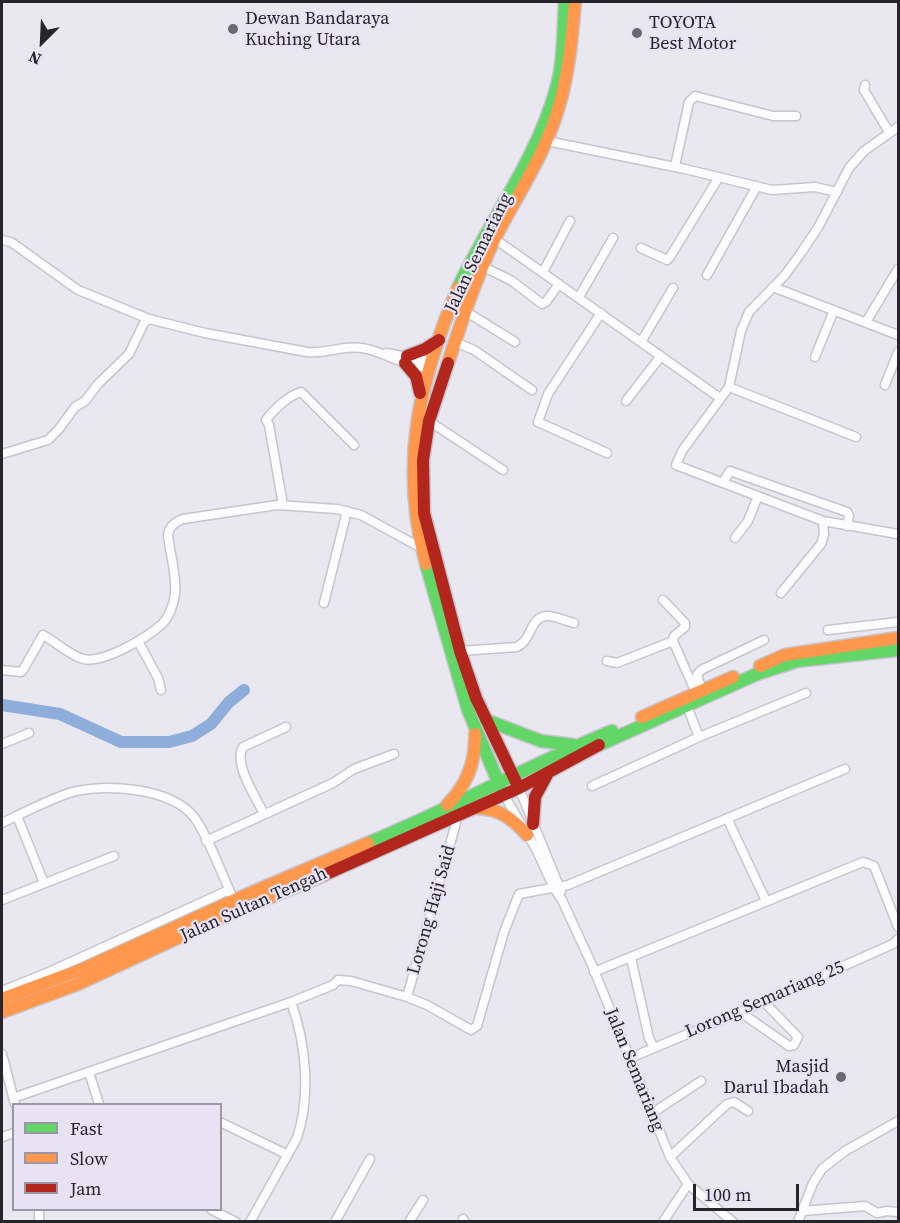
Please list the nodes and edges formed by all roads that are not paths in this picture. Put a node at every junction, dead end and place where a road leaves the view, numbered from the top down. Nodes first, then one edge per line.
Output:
1 (565, 2) edge
2 (574, 2) edge
3 (865, 85) dead end
4 (796, 116) dead end
5 (898, 127) edge
6 (889, 132) junction
7 (547, 141) junction
8 (675, 166) junction
9 (719, 177) junction
10 (757, 186) junction
11 (837, 192) junction
12 (570, 221) dead end
13 (613, 238) dead end
14 (495, 239) junction
15 (2, 240) edge
16 (641, 248) dead end
17 (482, 266) junction
18 (898, 269) edge
19 (543, 272) junction
20 (707, 275) dead end
21 (559, 284) junction
22 (773, 287) junction
23 (673, 288) dead end
24 (579, 297) junction
25 (834, 310) junction
26 (465, 312) junction
27 (601, 313) junction
28 (149, 319) junction
29 (866, 322) junction
30 (898, 335) edge
31 (439, 340) junction
32 (454, 342) junction
33 (515, 342) dead end
34 (641, 342) junction
35 (898, 352) edge
36 (661, 356) junction
37 (815, 357) dead end
38 (406, 360) junction
39 (430, 365) junction
40 (885, 385) dead end
41 (729, 387) junction
42 (532, 390) dead end
43 (720, 398) junction
44 (421, 400) junction
45 (626, 401) dead end
46 (429, 421) junction
47 (856, 437) dead end
48 (354, 446) dead end
49 (607, 453) dead end
50 (2, 454) edge
51 (503, 470) dead end
52 (723, 482) junction
53 (759, 496) junction
54 (284, 505) junction
55 (347, 511) junction
56 (823, 520) junction
57 (847, 526) junction
58 (418, 530) junction
59 (898, 534) edge
60 (398, 536) junction
61 (735, 538) dead end
62 (423, 550) junction
63 (781, 593) dead end
64 (663, 600) dead end
65 (324, 603) dead end
66 (574, 622) dead end
67 (898, 622) edge
68 (828, 630) dead end
69 (898, 638) edge
70 (138, 640) junction
71 (764, 640) dead end
72 (673, 641) junction
73 (898, 650) edge
74 (460, 651) junction
75 (607, 661) dead end
76 (2, 670) edge
77 (161, 690) dead end
78 (699, 691) junction
79 (806, 693) dead end
80 (687, 706) junction
81 (486, 720) junction
82 (286, 727) dead end
83 (474, 728) junction
84 (29, 733) dead end
85 (616, 734) junction
86 (699, 737) junction
87 (2, 744) edge
88 (576, 745) junction
89 (394, 754) dead end
90 (845, 769) dead end
91 (551, 770) junction
92 (513, 776) junction
93 (592, 786) dead end
94 (519, 788) junction
95 (502, 790) junction
96 (473, 808) junction
97 (264, 814) junction
98 (435, 815) junction
99 (17, 816) junction
100 (728, 818) junction
101 (2, 823) edge
102 (456, 823) dead end
103 (530, 829) junction
104 (206, 841) junction
105 (114, 856) dead end
106 (44, 883) junction
107 (557, 887) junction
108 (231, 895) junction
109 (2, 900) edge
110 (766, 901) junction
111 (898, 927) edge
112 (898, 939) edge
113 (631, 958) junction
114 (594, 972) junction
115 (2, 991) edge
116 (407, 997) junction
117 (2, 999) edge
118 (291, 1002) junction
119 (764, 1002) junction
120 (2, 1012) edge
121 (740, 1012) junction
122 (654, 1048) junction
123 (2, 1054) edge
124 (630, 1058) junction
125 (3, 1066) edge
126 (89, 1072) junction
127 (701, 1081) dead end
128 (14, 1101) edge
129 (99, 1103) edge
130 (748, 1111) dead end
131 (651, 1114) junction
132 (898, 1121) edge
133 (222, 1123) edge
134 (286, 1154) junction
135 (670, 1157) junction
136 (370, 1159) dead end
137 (688, 1184) junction
138 (423, 1200) dead end
139 (216, 1211) edge
140 (803, 1211) junction
141 (898, 1212) edge
142 (236, 1221) edge
143 (250, 1221) edge
144 (335, 1221) edge
145 (409, 1221) edge
146 (663, 1221) edge
147 (733, 1221) edge
148 (798, 1221) edge

1 - 31 main road, Jalan Semariang
2 - 7 main road, Jalan Semariang
3 - 6 street
4 - 8 street
5 - 6 street
6 - 11 street
7 - 8 street
7 - 14 main road, Jalan Semariang
8 - 9 street
9 - 10 street
9 - 16 street
10 - 11 street
10 - 20 street
11 - 22 street
12 - 19 street
13 - 24 street
14 - 17 main road, Jalan Semariang
14 - 19 street
15 - 28 street
17 - 21 street
17 - 26 main road, Jalan Semariang
18 - 29 street
19 - 21 street
21 - 24 street
22 - 25 street
22 - 41 street
23 - 34 street
24 - 27 street
25 - 29 street
25 - 37 street
26 - 32 main road, Jalan Semariang
26 - 33 street
26 - 39 main road
27 - 34 street
27 - 49 street
28 - 38 street
28 - 50 street
29 - 30 street
31 - 38 main road
31 - 39 main road, Jalan Semariang
32 - 42 street
32 - 46 main road, Jalan Semariang
34 - 36 street
35 - 40 street
36 - 43 street
36 - 45 street
38 - 39 street
38 - 44 main road
39 - 44 main road, Jalan Semariang
41 - 43 street
41 - 47 street
43 - 52 street
44 - 58 main road, Jalan Semariang
46 - 51 street
46 - 74 main road, Jalan Semariang
48 - 54 street
52 - 53 street
52 - 57 street
53 - 56 street
53 - 61 street
54 - 55 street
54 - 70 street
55 - 60 street
55 - 65 street
56 - 57 street
56 - 63 street
57 - 59 street
58 - 60 street
58 - 62 main road, Jalan Semariang
60 - 62 street
62 - 83 main road, Jalan Semariang
64 - 72 street
66 - 74 street
67 - 68 street
69 - 78 main road
70 - 76 street
70 - 77 street
71 - 78 street
72 - 75 street
72 - 78 street
73 - 80 main road
74 - 81 main road, Jalan Semariang
78 - 85 main road
79 - 86 street
80 - 85 main road
80 - 86 street
81 - 88 main road
81 - 92 main road, Jalan Semariang
82 - 97 street
83 - 95 main road, Jalan Semariang
83 - 98 main road
84 - 87 street
85 - 88 main road
85 - 91 main road
86 - 93 street
88 - 92 main road
89 - 97 street
90 - 100 street
91 - 94 main road
91 - 103 main road
92 - 94 main road, Jalan Semariang
92 - 95 main road
94 - 95 main road
94 - 103 street
95 - 96 main road, Jalan Sultan Tengah
95 - 98 main road, Jalan Sultan Tengah
95 - 103 street
96 - 103 main road
96 - 120 main road, Jalan Sultan Tengah
97 - 104 street
98 - 108 main road, Jalan Sultan Tengah
99 - 101 street
99 - 104 street
99 - 106 street
100 - 107 street
100 - 110 street
102 - 116 street, Lorong Haji Said
103 - 107 street, Jalan Semariang
104 - 108 street
105 - 106 street
106 - 109 street
107 - 114 street, Jalan Semariang
107 - 116 street
108 - 115 street
108 - 117 main road, Jalan Sultan Tengah
110 - 111 street
110 - 113 street
112 - 119 street, Lorong Semariang 25
113 - 114 street
113 - 122 street
114 - 124 street, Jalan Semariang
116 - 118 street
118 - 126 street
118 - 134 street
119 - 121 street, Lorong Semariang 25
119 - 121 street
121 - 122 street, Lorong Semariang 25
122 - 124 street, Lorong Semariang 25
123 - 125 street
124 - 131 street, Jalan Semariang
125 - 128 street
126 - 128 street
126 - 129 street
127 - 131 street
130 - 135 street
131 - 135 street, Jalan Semariang
132 - 140 street
133 - 134 street
134 - 143 street
135 - 137 street, Jalan Semariang
136 - 144 street
137 - 146 street
137 - 147 street, Jalan Semariang
138 - 145 street
139 - 142 street
140 - 141 street
140 - 148 street

